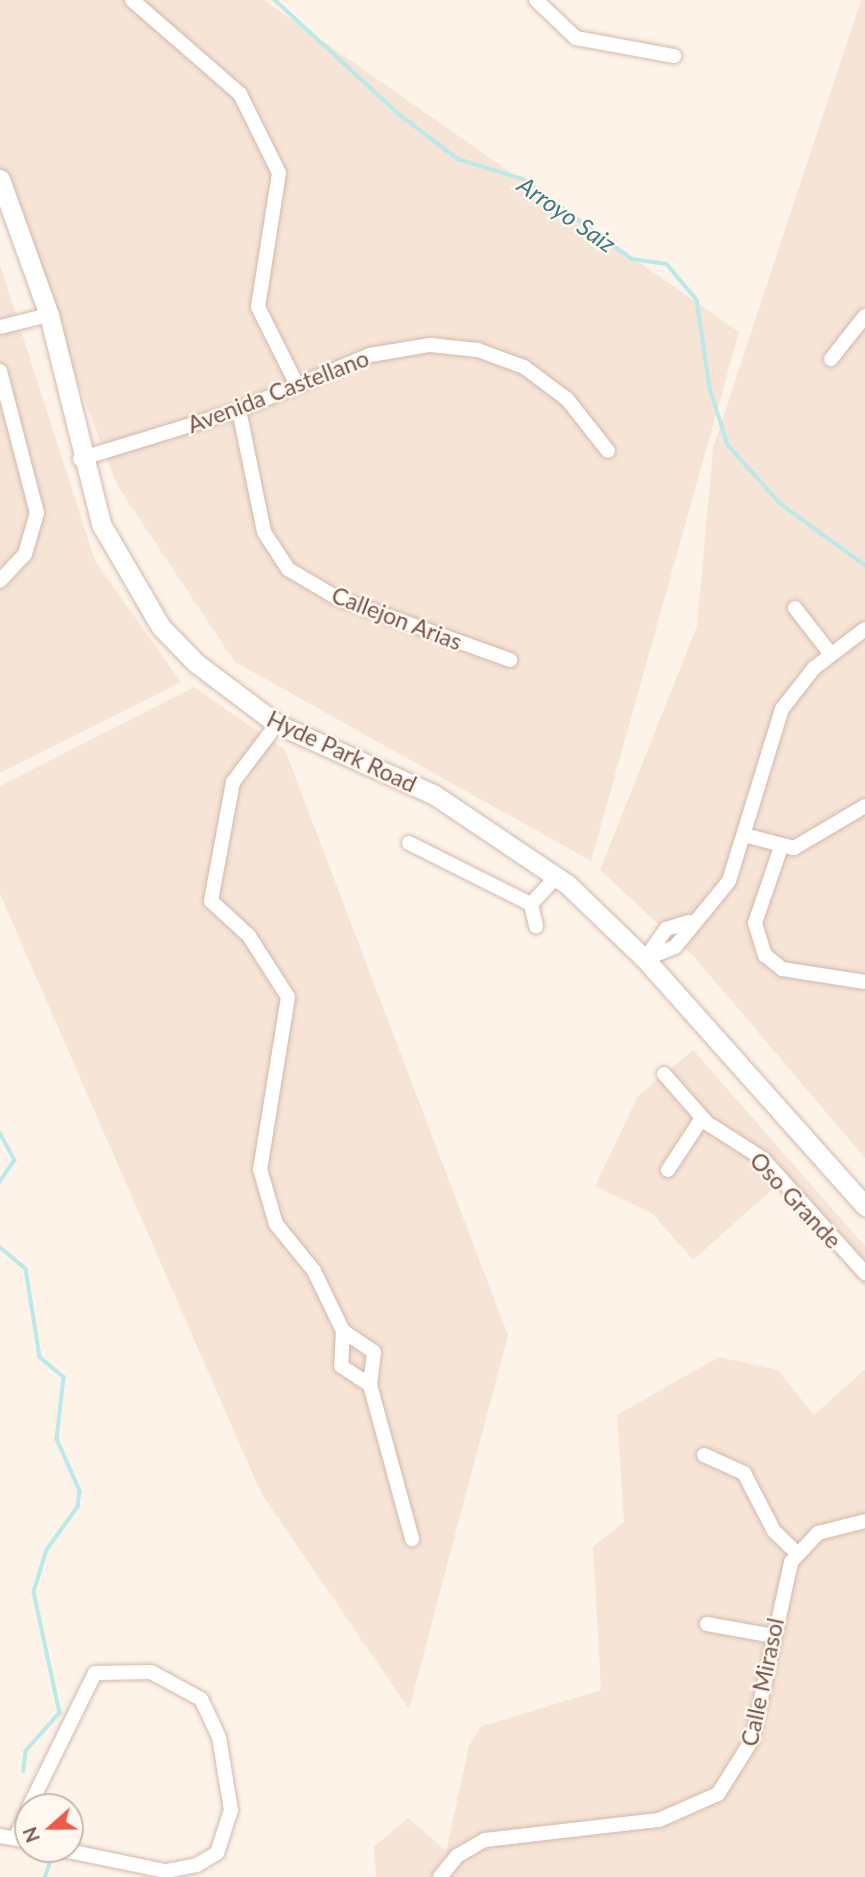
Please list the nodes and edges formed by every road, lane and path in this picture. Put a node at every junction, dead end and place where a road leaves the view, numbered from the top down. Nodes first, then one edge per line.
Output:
1 (132, 0) edge
2 (536, 0) edge
3 (674, 55) dead end
4 (0, 178) edge
5 (49, 315) junction
6 (865, 316) edge
7 (0, 327) edge
8 (831, 359) dead end
9 (0, 371) edge
10 (296, 383) junction
11 (239, 410) junction
12 (608, 451) dead end
13 (80, 459) junction
14 (0, 581) edge
15 (795, 608) dead end
16 (865, 629) edge
17 (830, 653) junction
18 (510, 660) dead end
19 (277, 724) junction
20 (865, 806) edge
21 (744, 835) junction
22 (409, 843) dead end
23 (780, 850) junction
24 (557, 876) junction
25 (531, 904) junction
26 (536, 926) dead end
27 (646, 959) junction
28 (865, 982) edge
29 (664, 1074) dead end
30 (702, 1118) junction
31 (668, 1170) dead end
32 (865, 1206) edge
33 (865, 1273) edge
34 (343, 1331) junction
35 (370, 1385) junction
36 (704, 1455) dead end
37 (865, 1521) edge
38 (412, 1539) dead end
39 (797, 1553) junction
40 (707, 1624) dead end
41 (773, 1636) junction
42 (35, 1793) edge
43 (84, 1854) edge
44 (440, 1877) edge

1 - 10 street
2 - 3 street
4 - 5 main road, Hyde Park Road
5 - 7 street
5 - 13 main road, Hyde Park Road
6 - 8 street
9 - 14 street
10 - 11 street, Avenida Castellano
10 - 12 street, Avenida Castellano
11 - 13 street, Avenida Castellano
11 - 18 street, Callejon Arias
13 - 19 main road, Hyde Park Road
15 - 17 street
16 - 17 street
17 - 21 street
19 - 24 main road, Hyde Park Road
19 - 34 street
20 - 23 street
21 - 23 street
21 - 27 street
22 - 25 street
23 - 28 street
24 - 25 street
24 - 27 main road, Hyde Park Road
25 - 26 street
27 - 32 main road, Hyde Park Road
29 - 30 street, Oso Grande
30 - 31 street
30 - 33 street, Oso Grande
34 - 35 street
34 - 35 street
35 - 38 street
36 - 39 street
37 - 39 street, Calle Mirasol
39 - 41 street, Calle Mirasol
40 - 41 street
41 - 44 street, Calle Mirasol
42 - 43 street

